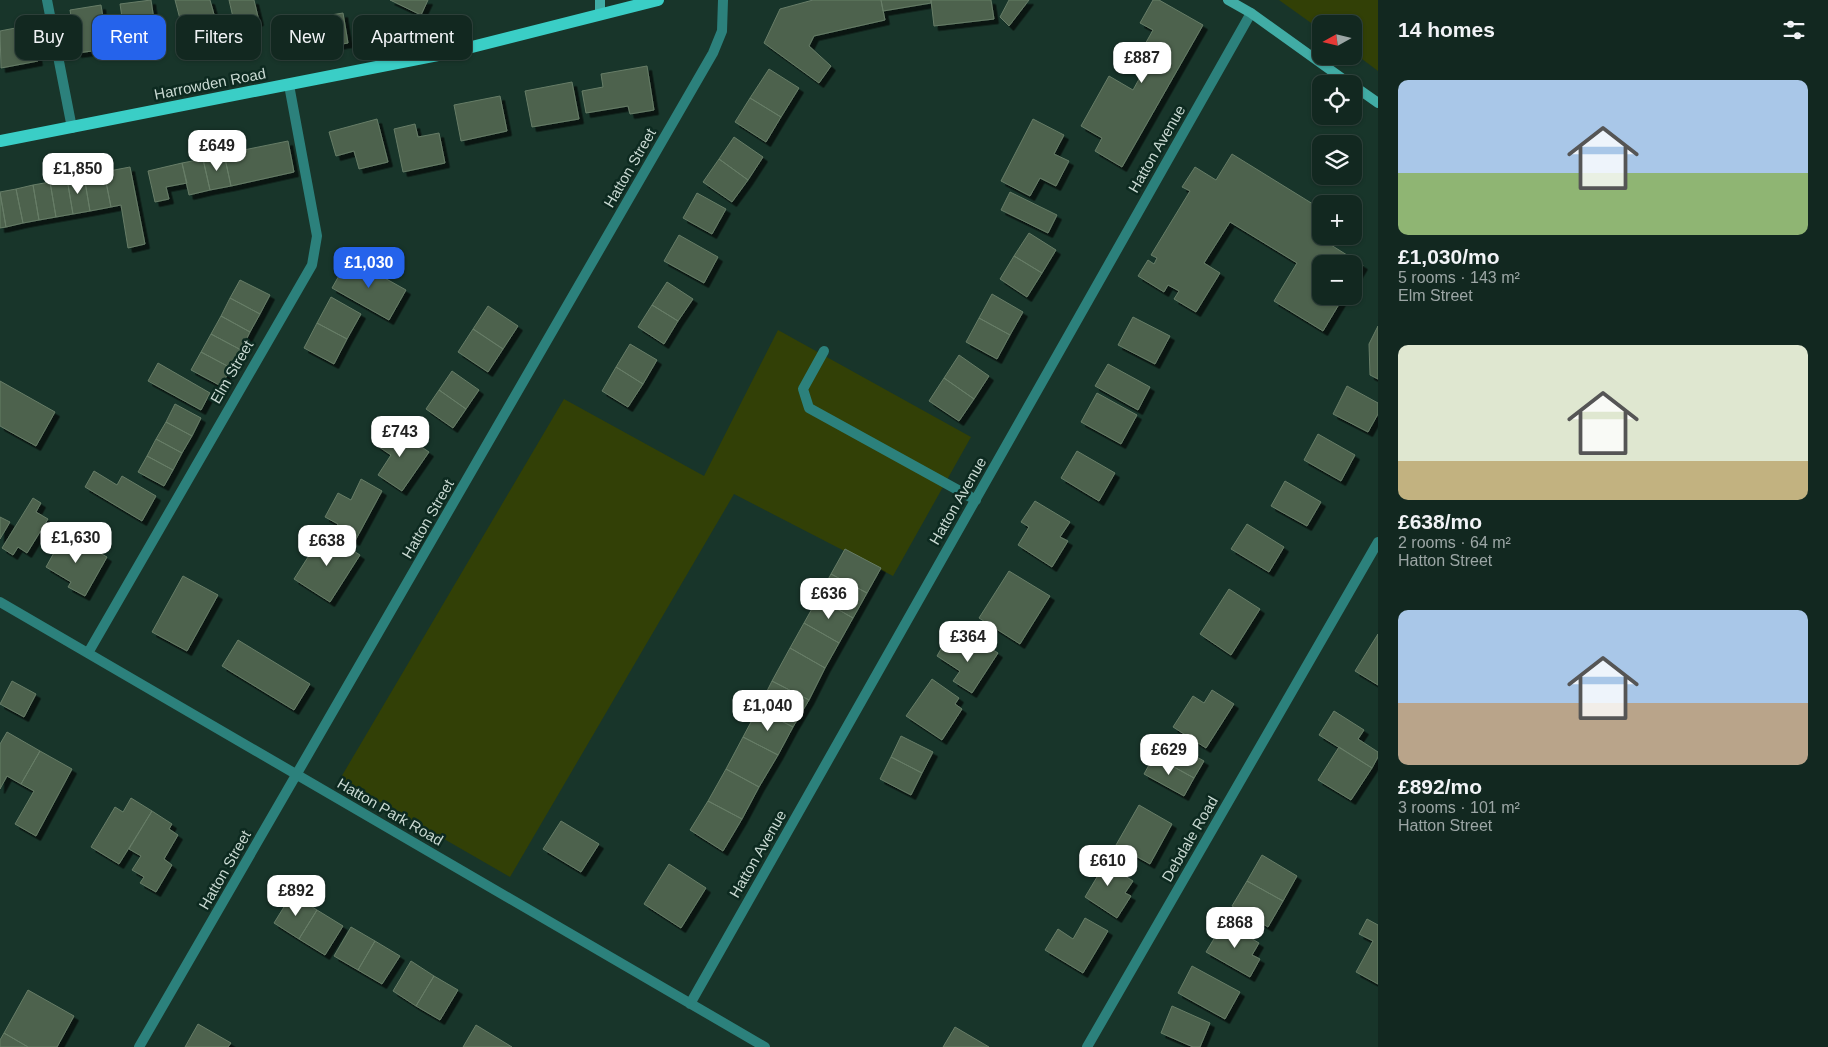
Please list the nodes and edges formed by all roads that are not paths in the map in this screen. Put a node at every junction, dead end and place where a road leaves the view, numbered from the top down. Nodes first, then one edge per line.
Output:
1 (47, 0) edge
2 (600, 0) edge
3 (658, 0) edge
4 (723, 0) edge
5 (1228, 0) edge
6 (1252, 13) junction
7 (600, 15) junction
8 (1338, 75) edge
9 (289, 85) junction
10 (1362, 92) edge
11 (1378, 103) edge
12 (72, 128) junction
13 (0, 141) edge
14 (824, 351) dead end
15 (976, 500) junction
16 (1378, 542) edge
17 (0, 602) edge
18 (88, 652) junction
19 (298, 776) junction
20 (690, 1004) junction
21 (140, 1047) edge
22 (765, 1047) edge
23 (1087, 1047) edge

1 - 12 street
2 - 7 street
3 - 7 main road, Harrowden Road
4 - 19 street, Hatton Street
5 - 6 street
6 - 8 street
6 - 15 street, Hatton Avenue
7 - 9 main road, Harrowden Road
9 - 12 main road, Harrowden Road
9 - 18 street, Elm Street
10 - 11 street
12 - 13 main road, Harrowden Road
14 - 15 street
15 - 20 street, Hatton Avenue
16 - 23 street, Debdale Road
17 - 18 street, Hatton Park Road
18 - 19 street, Hatton Park Road
19 - 20 street, Hatton Park Road
19 - 21 street, Hatton Street
20 - 22 street, Hatton Park Road

